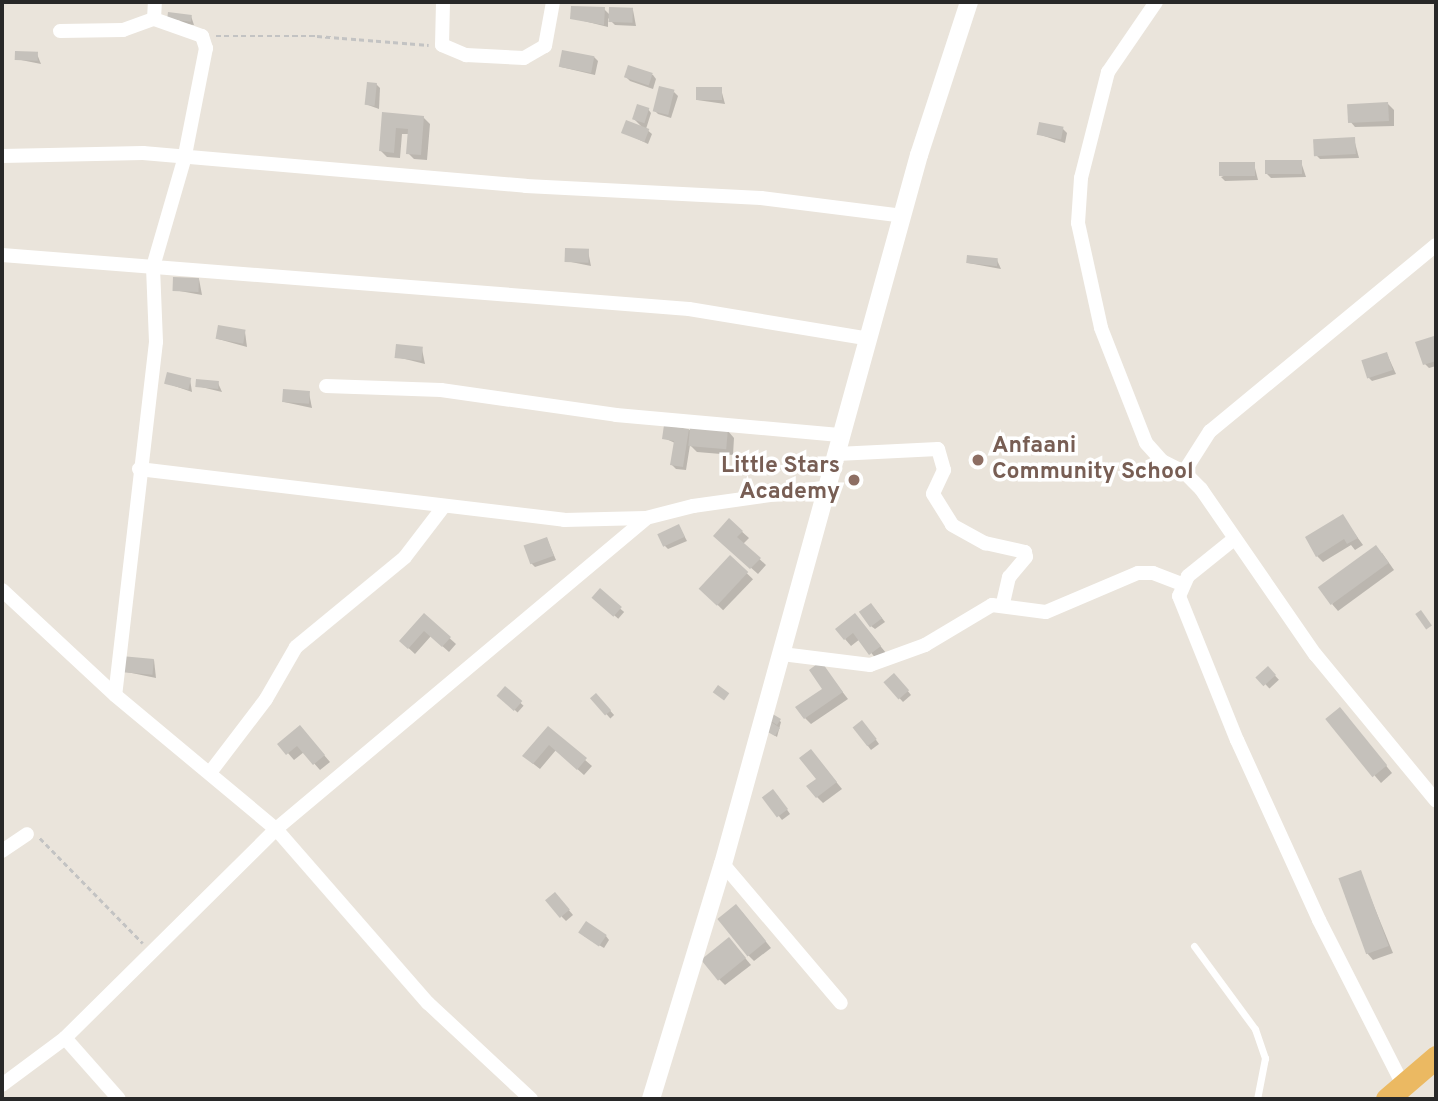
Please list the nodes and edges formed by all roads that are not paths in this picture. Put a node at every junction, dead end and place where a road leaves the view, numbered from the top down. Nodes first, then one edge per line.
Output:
1 (155, 2) edge
2 (443, 2) edge
3 (553, 2) edge
4 (969, 2) edge
5 (1156, 2) edge
6 (154, 19) junction
7 (60, 31) dead end
8 (2, 156) edge
9 (184, 160) junction
10 (903, 216) junction
11 (1436, 245) edge
12 (2, 255) edge
13 (153, 267) junction
14 (870, 339) junction
15 (326, 386) dead end
16 (842, 435) junction
17 (836, 454) junction
18 (139, 469) junction
19 (1184, 472) junction
20 (828, 487) junction
21 (444, 506) junction
22 (646, 518) junction
23 (1234, 539) junction
24 (1181, 584) junction
25 (2, 590) edge
26 (1003, 603) junction
27 (782, 654) junction
28 (115, 695) junction
29 (212, 770) junction
30 (1436, 801) edge
31 (276, 829) junction
32 (27, 834) road end
33 (2, 851) edge
34 (723, 864) junction
35 (1194, 946) dead end
36 (842, 1003) dead end
37 (65, 1038) junction
38 (1436, 1057) edge
39 (2, 1085) edge
40 (1395, 1092) edge
41 (119, 1099) edge
42 (531, 1099) edge
43 (651, 1099) edge
44 (1258, 1099) edge

1 - 6 street
2 - 3 street
4 - 10 street
5 - 19 street
6 - 7 street
6 - 9 street
8 - 9 street
9 - 10 street
9 - 13 street
10 - 14 street
11 - 19 street
12 - 13 street
13 - 14 street
13 - 18 street
14 - 16 street
15 - 16 street
16 - 17 street
17 - 20 street
17 - 26 street
18 - 21 street
18 - 28 street
19 - 23 street
20 - 22 street
20 - 27 street
21 - 22 street
21 - 29 street
22 - 31 street
23 - 24 street
23 - 30 street
24 - 26 street
24 - 40 street
25 - 28 street
26 - 27 street
27 - 34 street
28 - 29 street
29 - 31 street
31 - 37 street
31 - 42 street
32 - 33 street
34 - 36 street
34 - 43 street
35 - 44 lane
37 - 39 street
37 - 41 street
38 - 40 highway

